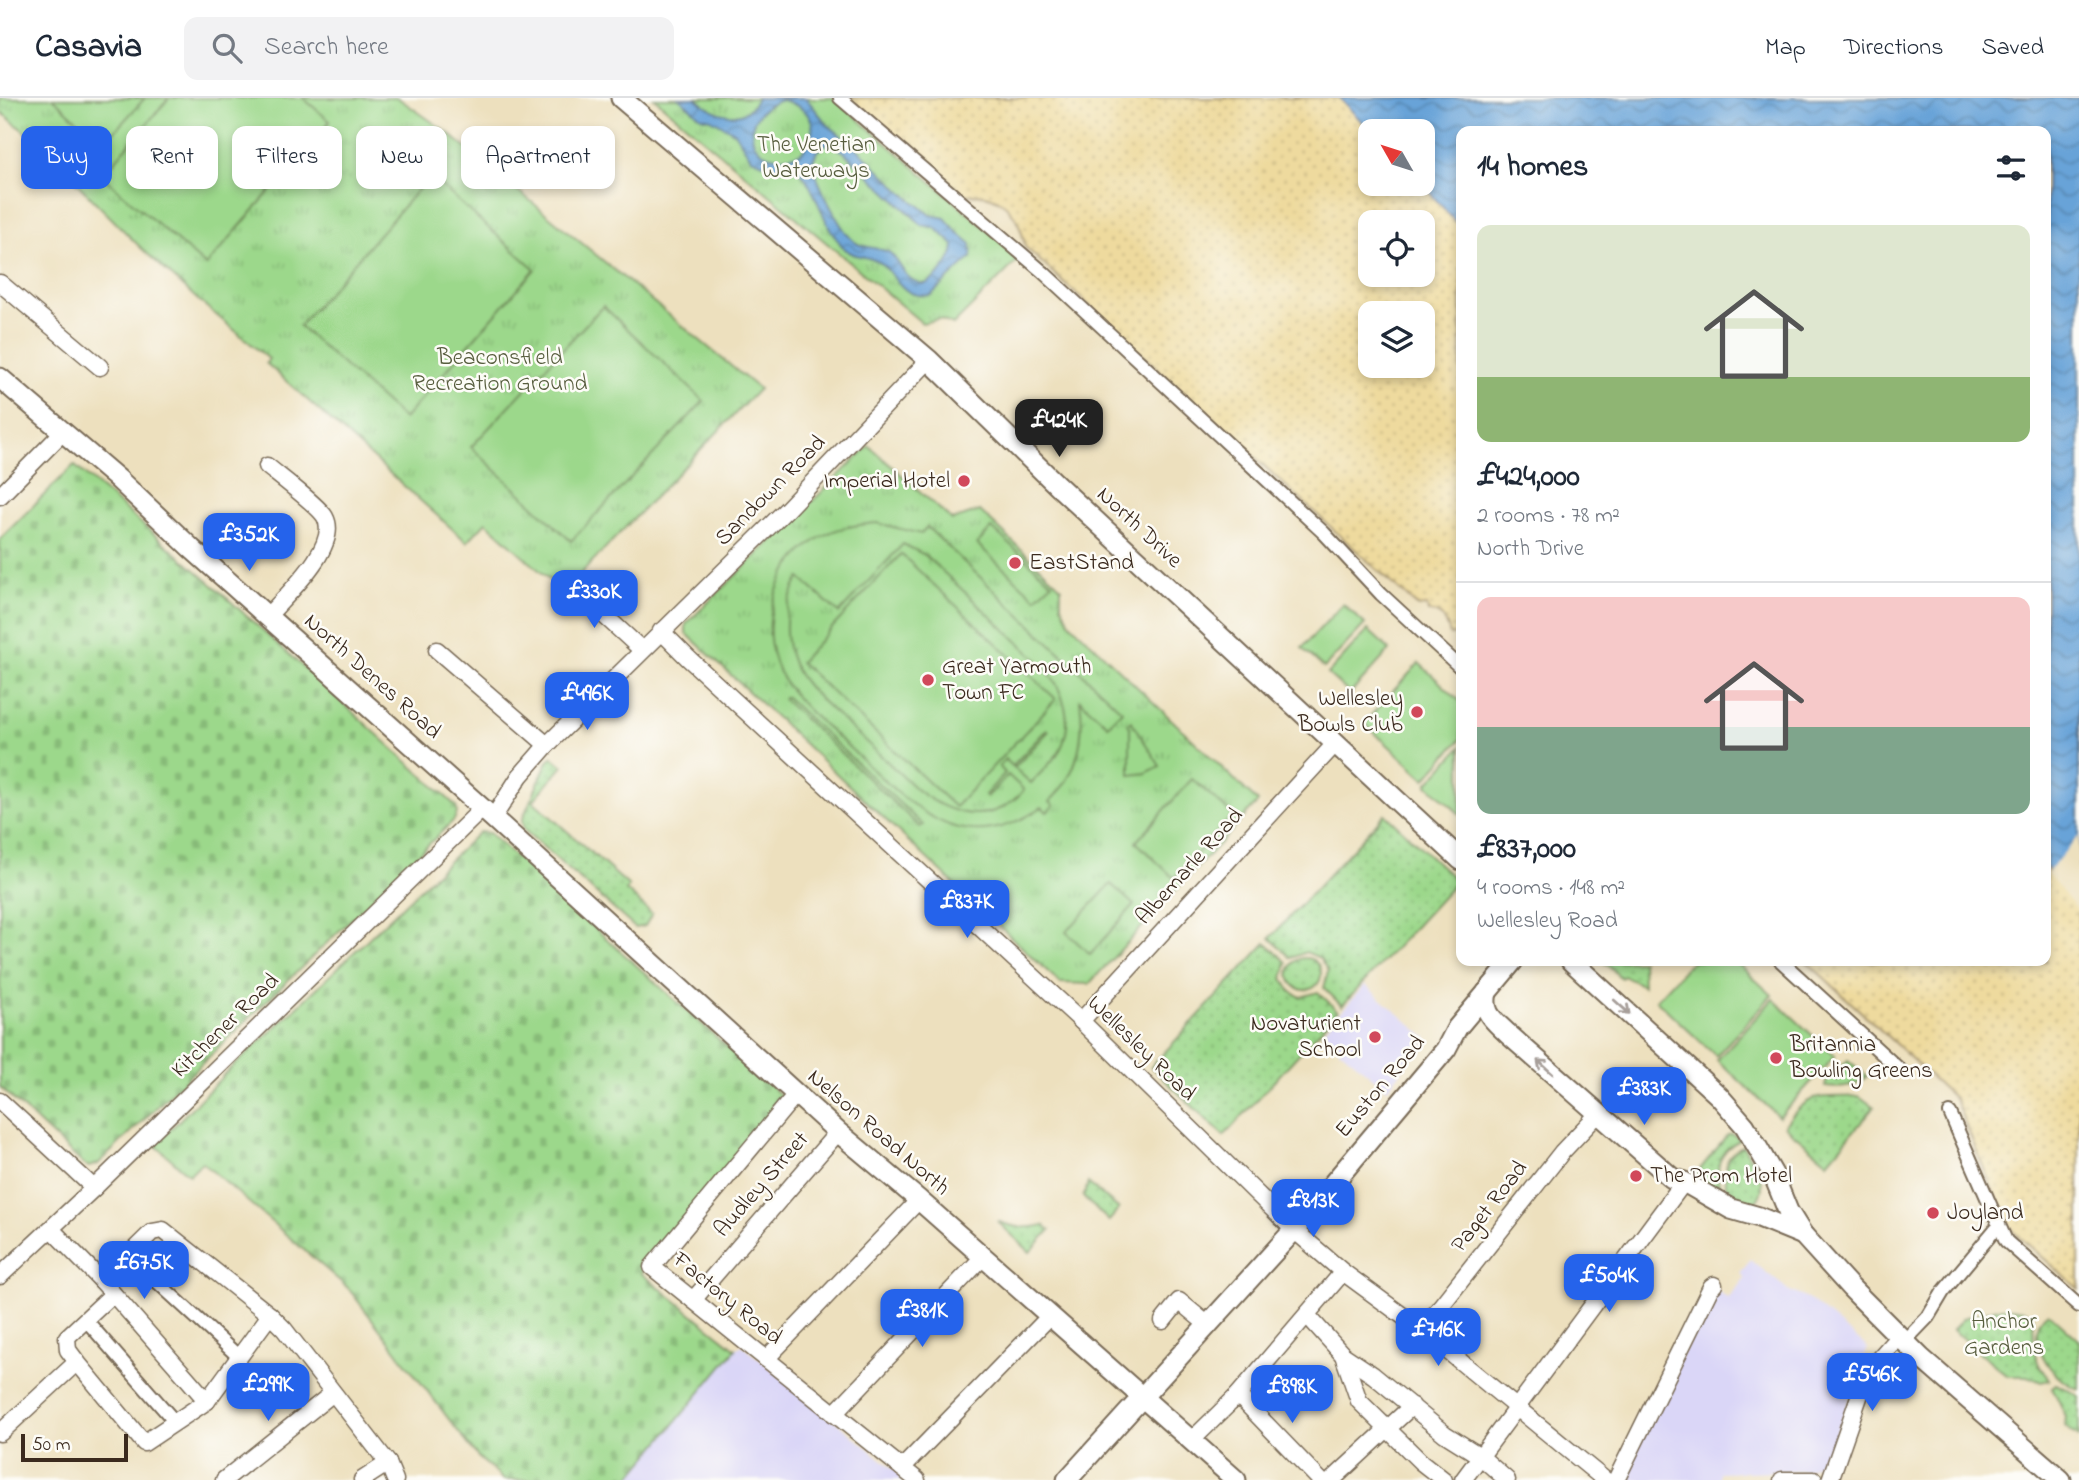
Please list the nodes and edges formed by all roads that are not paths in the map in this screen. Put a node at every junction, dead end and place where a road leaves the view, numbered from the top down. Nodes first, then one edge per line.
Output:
1 (621, 98) edge
2 (840, 98) edge
3 (0, 283) edge
4 (929, 360) junction
5 (100, 366) dead end
6 (0, 377) edge
7 (62, 433) junction
8 (267, 466) dead end
9 (0, 496) edge
10 (570, 584) dead end
11 (267, 617) junction
12 (661, 631) junction
13 (437, 650) dead end
14 (642, 650) junction
15 (1456, 663) edge
16 (547, 745) junction
17 (1334, 745) junction
18 (488, 813) junction
19 (1456, 855) edge
20 (1509, 966) edge
21 (1577, 966) edge
22 (1786, 966) edge
23 (1486, 992) junction
24 (1081, 1021) junction
25 (1508, 1034) junction
26 (1446, 1049) junction
27 (1899, 1070) dead end
28 (796, 1094) junction
29 (0, 1101) edge
30 (1950, 1113) dead end
31 (1598, 1114) junction
32 (838, 1132) junction
33 (1773, 1174) junction
34 (1684, 1182) junction
35 (94, 1188) junction
36 (919, 1200) junction
37 (1753, 1215) junction
38 (1998, 1226) junction
39 (51, 1229) junction
40 (1294, 1230) junction
41 (1804, 1235) junction
42 (128, 1255) junction
43 (983, 1258) junction
44 (2, 1271) edge
45 (1343, 1272) junction
46 (102, 1281) junction
47 (1714, 1284) dead end
48 (113, 1294) junction
49 (693, 1300) junction
50 (2079, 1306) edge
51 (270, 1315) junction
52 (1307, 1315) junction
53 (1049, 1317) junction
54 (86, 1320) junction
55 (1163, 1321) dead end
56 (1208, 1325) junction
57 (1422, 1330) junction
58 (1901, 1340) junction
59 (1343, 1355) junction
60 (239, 1357) junction
61 (766, 1359) junction
62 (77, 1362) junction
63 (333, 1393) junction
64 (1238, 1395) junction
65 (1143, 1398) junction
66 (207, 1401) junction
67 (1412, 1406) junction
68 (1516, 1407) junction
69 (834, 1414) junction
70 (175, 1422) junction
71 (1387, 1430) junction
72 (0, 1433) edge
73 (1192, 1440) junction
74 (1480, 1456) junction
75 (388, 1463) junction
76 (902, 1468) junction
77 (224, 1480) edge
78 (362, 1480) edge
79 (394, 1480) edge
80 (917, 1480) edge
81 (1067, 1480) edge
82 (1236, 1480) edge
83 (1320, 1480) edge
84 (1332, 1480) edge
85 (1444, 1480) edge
86 (1463, 1480) edge
87 (1507, 1480) edge
88 (1605, 1480) edge
89 (1616, 1480) edge
90 (1782, 1480) edge
91 (1814, 1480) edge
92 (1830, 1480) edge
93 (2062, 1480) edge

1 - 4 street, North Drive
2 - 15 street
3 - 5 street
4 - 12 street, Sandown Road
4 - 17 street, North Drive
6 - 7 street, North Denes Road
7 - 9 street
7 - 11 street, North Denes Road
8 - 11 street
10 - 14 street
11 - 18 street, North Denes Road
12 - 14 street, Sandown Road
12 - 24 street, Wellesley Road
13 - 16 street
14 - 16 street, Sandown Road
16 - 18 street, Sandown Road
17 - 19 street, North Drive
17 - 24 street, Albemarle Road
18 - 28 street, Nelson Road North
18 - 35 street, Kitchener Road
20 - 23 street, Euston Road
21 -> 33 street
22 - 27 street
23 - 25 street
23 - 26 street, Euston Road
24 - 40 street, Wellesley Road
25 - 26 street
31 -> 25 street
26 - 40 street, Euston Road
28 - 32 street, Nelson Road North
28 - 49 street, Factory Road
29 - 35 street
30 - 38 street
31 - 34 street
31 - 57 street, Paget Road
32 - 36 street, Nelson Road North
32 - 49 street, Audley Street
33 - 37 street
33 - 41 street
34 - 37 street
34 - 68 street
35 - 39 street, Kitchener Road
36 - 43 street, Nelson Road North
36 - 61 street
37 - 41 street
38 - 50 street
38 - 58 street
39 - 44 street, Kitchener Road
39 - 46 street
40 - 45 street, Wellesley Road
40 - 56 street, Euston Road
41 - 58 street
42 - 46 street
42 - 51 street
42 - 60 street
43 - 53 street, Nelson Road North
43 - 69 street
45 - 52 street
45 - 57 street, Wellesley Road
46 - 48 street
47 - 89 street
48 - 54 street
48 - 66 street
49 - 61 street, Factory Road
51 - 60 street
51 - 63 street
52 - 59 street
52 - 64 street
53 - 65 street, Nelson Road North
53 - 76 street
54 - 62 street
54 - 70 street
55 - 56 street
56 - 65 street, Euston Road
57 - 68 street, Wellesley Road
58 - 92 street
58 - 93 street
59 - 67 street
59 - 71 street
60 - 66 street
61 - 69 street, Factory Road
62 - 70 street
62 - 72 street
63 - 75 street
63 - 77 street
64 - 73 street
64 - 83 street
65 - 73 street, Nelson Road North
65 - 81 street, Euston Road
66 - 70 street
67 - 71 street
67 - 74 street
68 - 74 street
68 - 88 street, Wellesley Road
69 - 76 street, Factory Road
71 - 84 street
71 - 85 street
73 - 82 street, Nelson Road North
74 - 86 street
74 - 87 street
75 - 78 street
75 - 79 street
76 - 80 street, Factory Road
90 - 91 street

